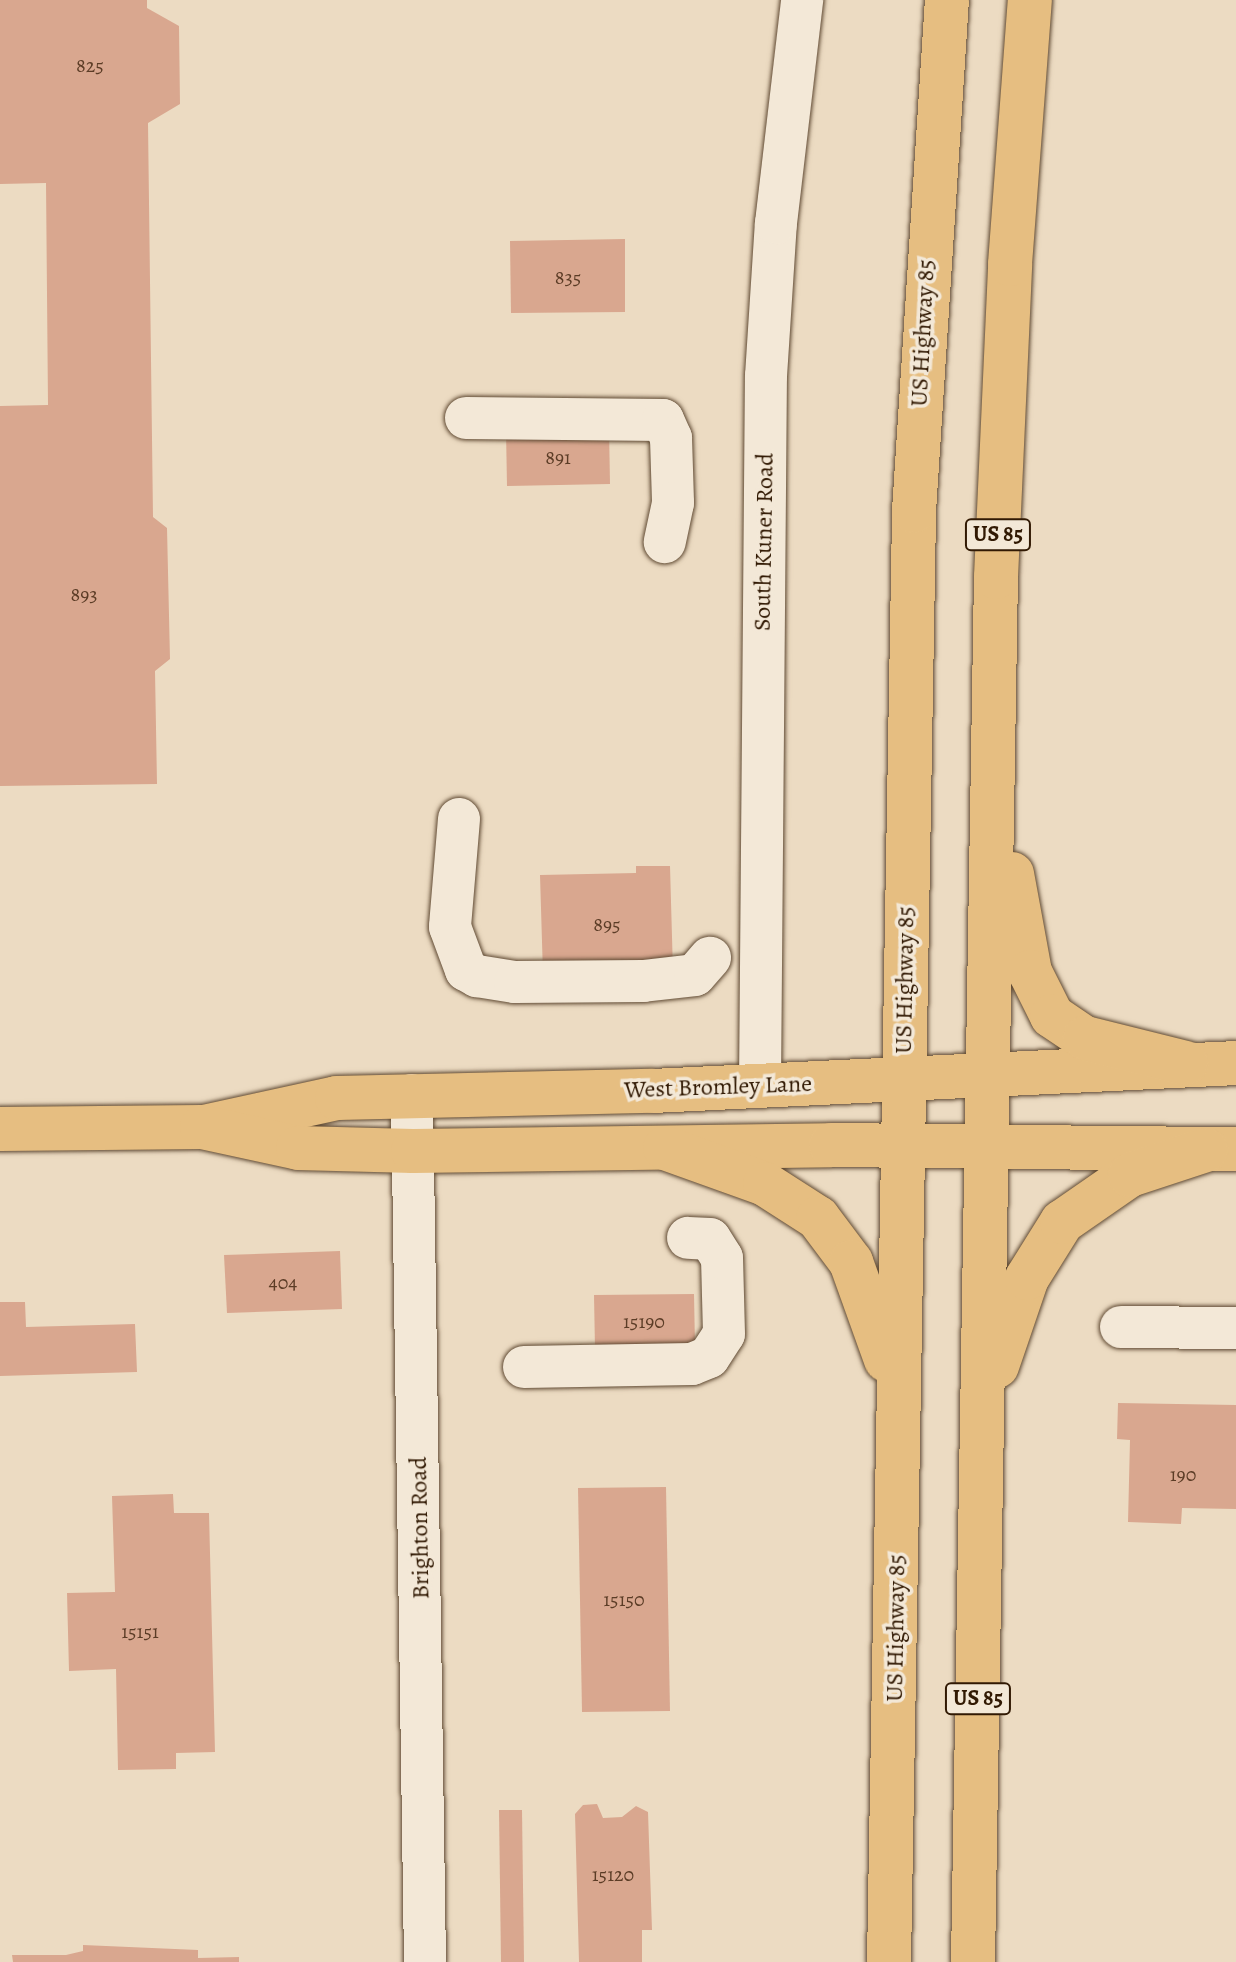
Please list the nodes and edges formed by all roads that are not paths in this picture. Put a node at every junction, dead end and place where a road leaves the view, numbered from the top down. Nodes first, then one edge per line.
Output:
1 (802, 0) edge
2 (947, 0) edge
3 (1030, 0) edge
4 (466, 418) dead end
5 (665, 542) dead end
6 (994, 679) junction
7 (459, 830) dead end
8 (710, 958) dead end
9 (1186, 1063) junction
10 (1236, 1063) edge
11 (986, 1072) junction
12 (903, 1080) junction
13 (760, 1086) junction
14 (412, 1095) junction
15 (202, 1127) junction
16 (0, 1129) edge
17 (902, 1145) junction
18 (665, 1148) junction
19 (985, 1150) junction
20 (1221, 1150) edge
21 (413, 1151) junction
22 (688, 1238) dead end
23 (1121, 1327) dead end
24 (1236, 1328) edge
25 (524, 1367) dead end
26 (899, 1407) junction
27 (983, 1435) junction
28 (425, 1962) edge
29 (889, 1962) edge
30 (973, 1962) edge

1 - 13 street, South Kuner Road
2 - 12 main road, US Highway 85
3 - 6 main road, US 85
4 - 5 street
6 - 9 main road
6 - 11 main road, US 85
7 - 8 street
9 - 10 main road, West Bromley Lane
9 - 11 main road, West Bromley Lane
11 - 12 main road, West Bromley Lane
11 - 19 main road, US 85
12 - 13 main road, West Bromley Lane
12 - 17 main road, US Highway 85
13 - 14 main road, West Bromley Lane
14 - 15 main road, West Bromley Lane
14 - 21 street, Brighton Road
15 - 16 main road, West Bromley Lane
15 - 21 main road, West Bromley Lane
17 - 18 main road, West Bromley Lane
17 - 19 main road, West Bromley Lane
17 - 26 main road, US Highway 85
18 - 21 main road, West Bromley Lane
18 - 26 main road
19 - 20 main road, West Bromley Lane
19 - 27 main road, US 85
20 - 27 main road
21 - 28 street, Brighton Road
22 - 25 street
23 - 24 street
26 - 29 main road, US Highway 85
27 - 30 main road, US 85

